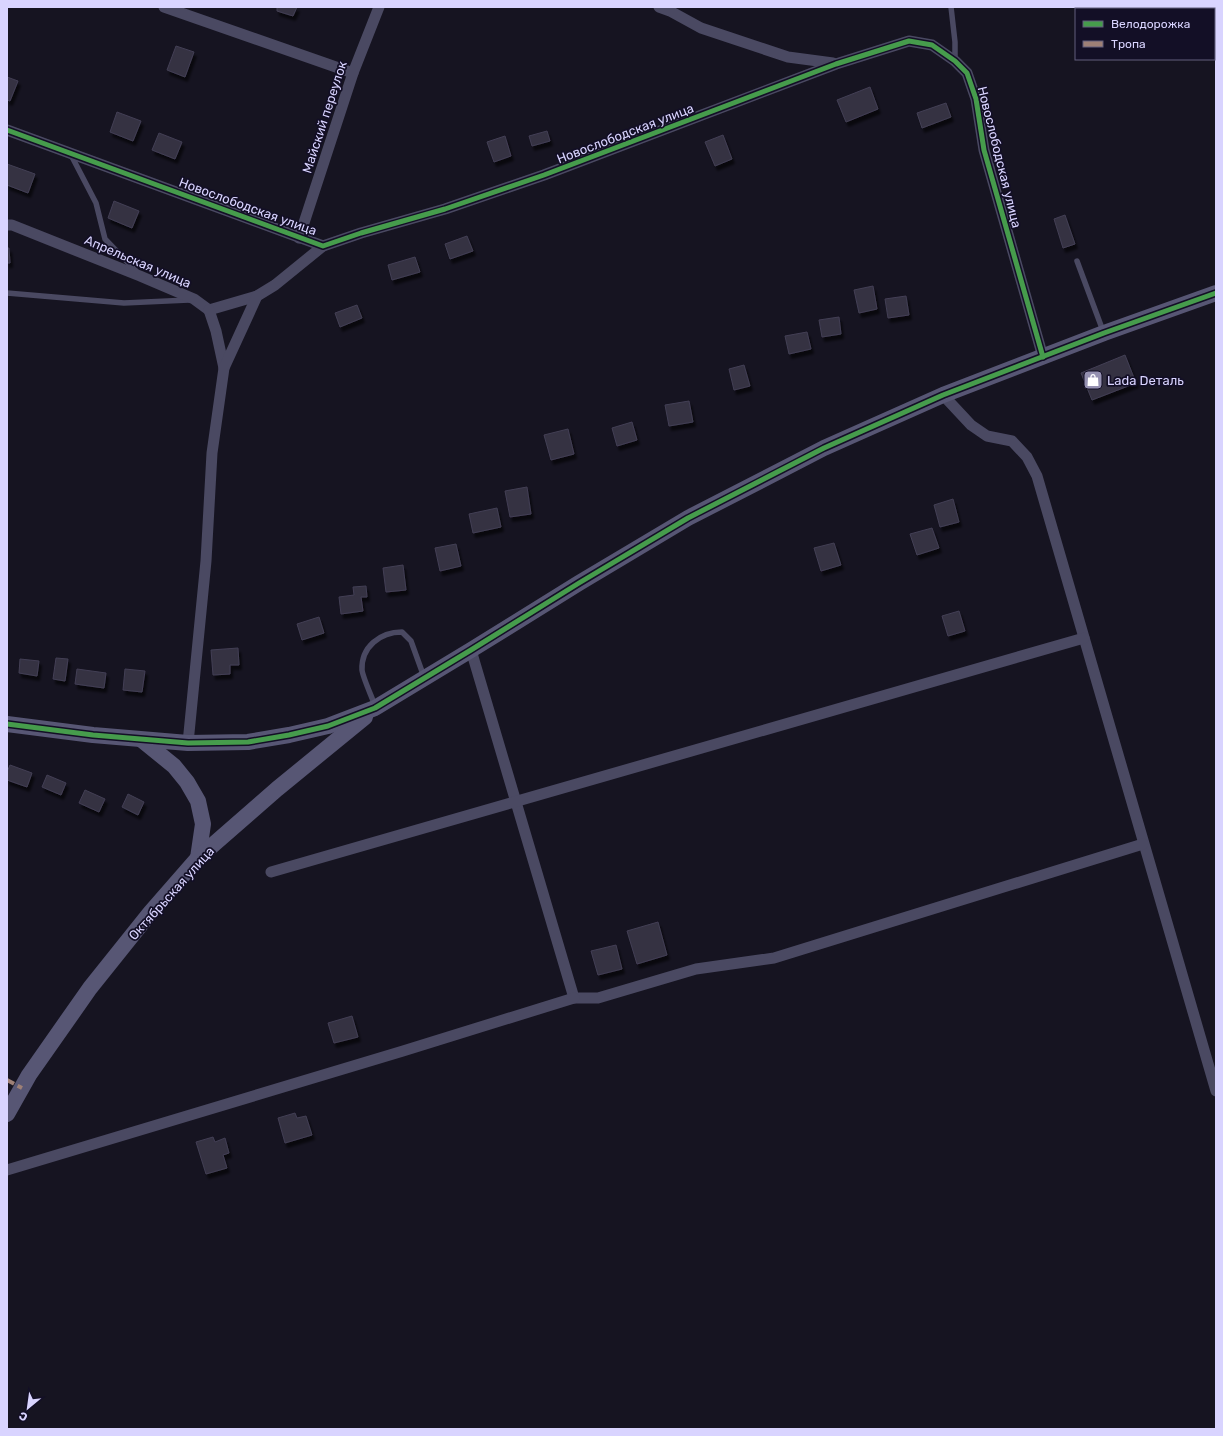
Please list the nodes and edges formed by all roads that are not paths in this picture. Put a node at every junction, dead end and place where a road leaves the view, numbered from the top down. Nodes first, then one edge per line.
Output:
1 (164, 7) edge
2 (379, 7) edge
3 (658, 7) edge
4 (951, 7) edge
5 (955, 60) junction
6 (836, 64) junction
7 (353, 73) junction
8 (7, 130) edge
9 (69, 152) junction
10 (7, 225) edge
11 (299, 238) junction
12 (323, 246) junction
13 (1076, 261) dead end
14 (140, 276) junction
15 (7, 293) edge
16 (1216, 293) edge
17 (257, 296) junction
18 (194, 299) junction
19 (209, 310) junction
20 (1104, 333) junction
21 (1043, 356) junction
22 (224, 368) junction
23 (943, 395) junction
24 (1084, 638) junction
25 (472, 650) junction
26 (424, 678) junction
27 (375, 708) junction
28 (7, 724) edge
29 (142, 740) junction
30 (188, 742) junction
31 (516, 801) junction
32 (1143, 844) junction
33 (198, 858) junction
34 (271, 872) dead end
35 (574, 998) junction
36 (1216, 1091) edge
37 (7, 1114) edge
38 (7, 1170) edge

1 - 7 street
2 - 7 street, Майский переулок
3 - 6 street
4 - 5 lane
5 - 6 street, Новослободская улица
5 - 21 street, Новослободская улица
6 - 12 street, Новослободская улица
7 - 11 street, Майский переулок
8 - 9 street, Новослободская улица
9 - 11 street, Новослободская улица
9 - 14 lane
10 - 14 street, Апрельская улица
11 - 12 street, Новослободская улица
12 - 17 street
13 - 20 lane
14 - 18 street, Апрельская улица
15 - 18 lane
16 - 20 street
17 - 19 street
17 - 22 street
18 - 19 street, Апрельская улица
19 - 22 street
20 - 21 street
21 - 23 street
22 - 30 street
23 - 24 street
23 - 25 street
24 - 31 street
24 - 32 street
25 - 26 street
25 - 31 street
26 - 27 street
26 - 27 lane
27 - 30 street
27 - 33 street, Октябрьская улица
28 - 29 street
29 - 30 street
29 - 33 street
31 - 34 street
31 - 35 street
32 - 35 street
32 - 36 street
33 - 37 street, Октябрьская улица
35 - 38 street

